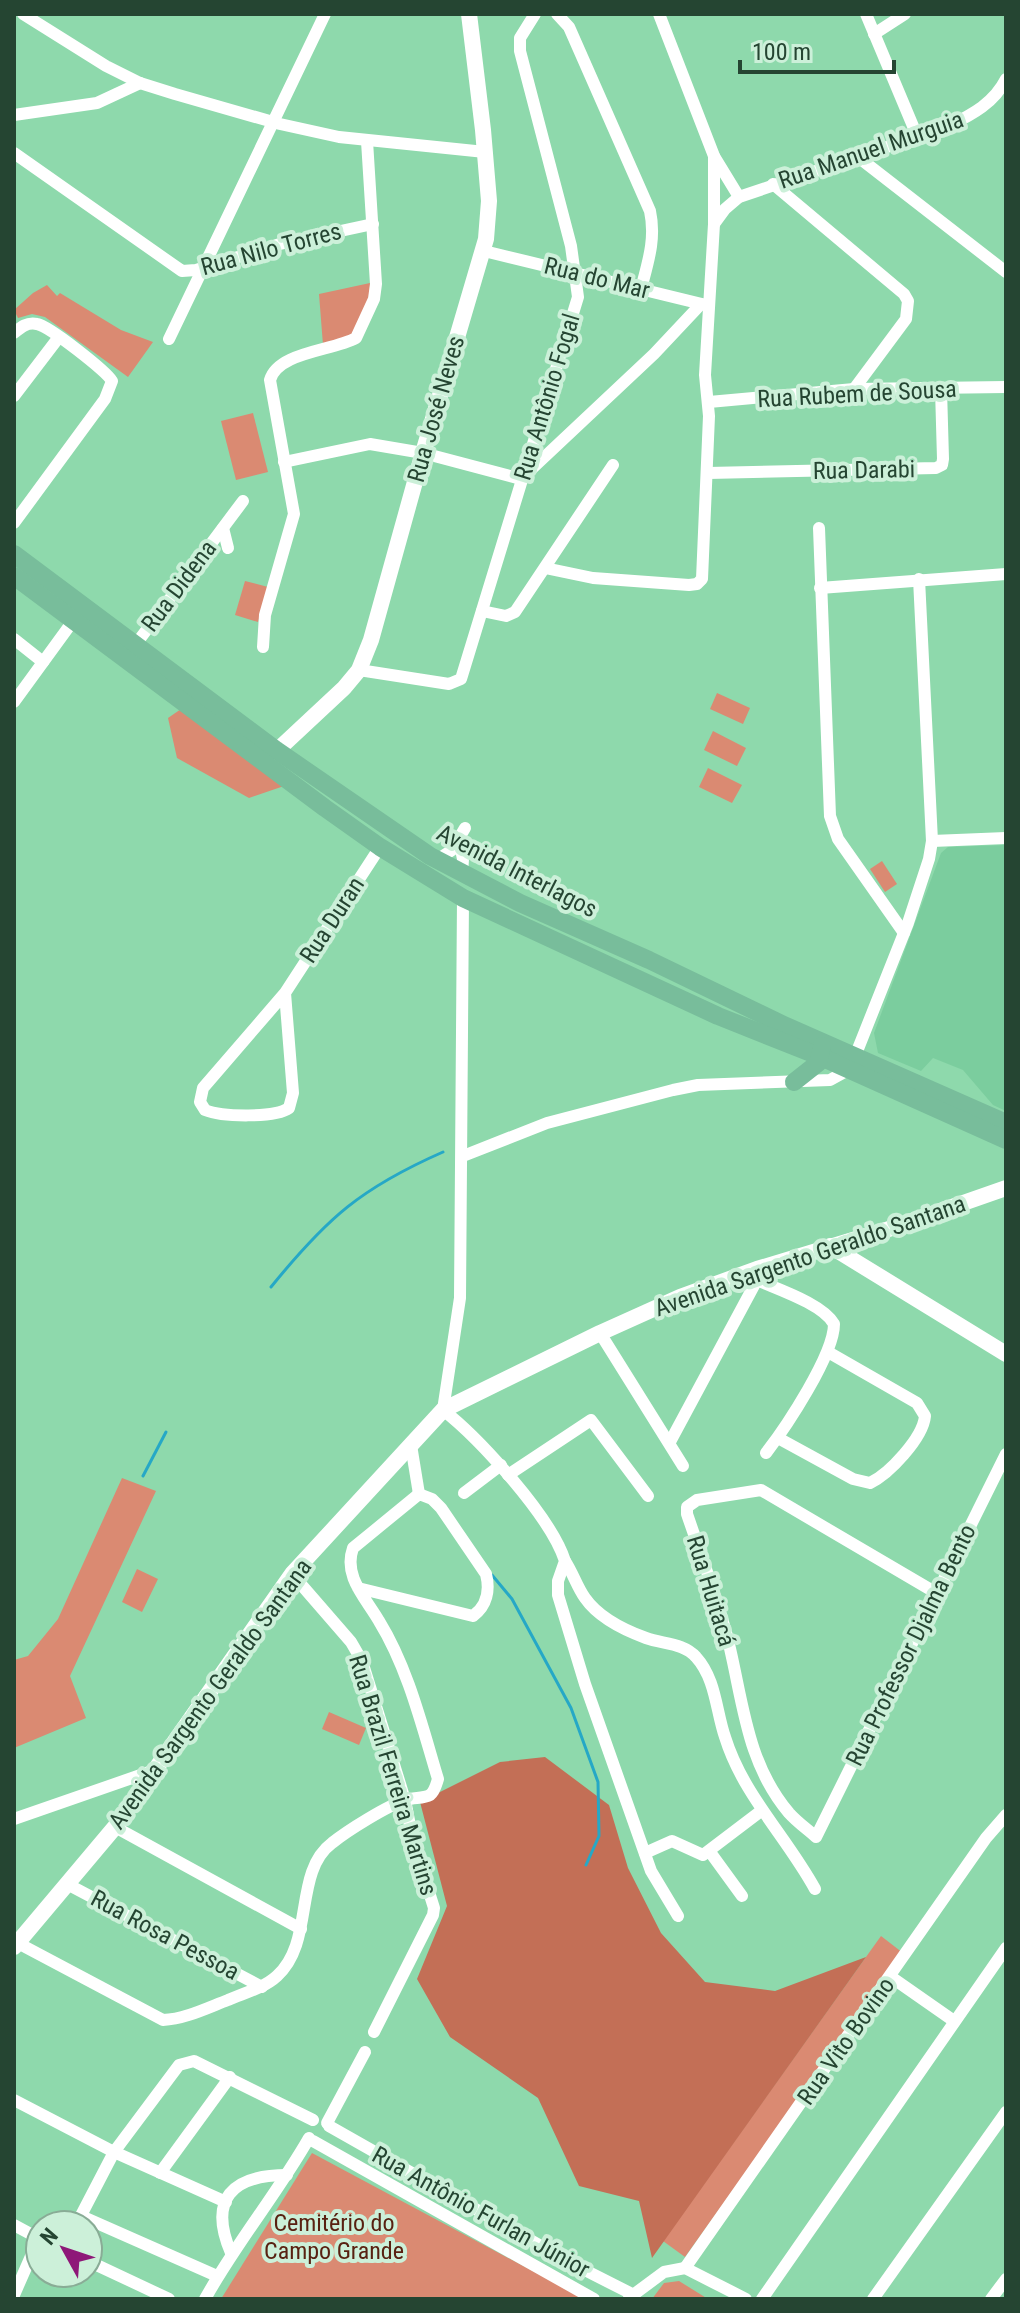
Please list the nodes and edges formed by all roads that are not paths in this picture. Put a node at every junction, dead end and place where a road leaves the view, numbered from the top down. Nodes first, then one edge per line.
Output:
1 (23, 14) edge
2 (325, 14) edge
3 (469, 14) edge
4 (535, 14) edge
5 (557, 14) edge
6 (659, 14) edge
7 (866, 14) edge
8 (905, 14) edge
9 (874, 34) junction
10 (1006, 79) edge
11 (140, 83) junction
12 (1002, 95) edge
13 (14, 115) edge
14 (272, 122) junction
15 (918, 138) junction
16 (367, 141) junction
17 (485, 152) junction
18 (14, 153) edge
19 (714, 156) junction
20 (858, 157) junction
21 (773, 184) junction
22 (739, 197) junction
23 (373, 224) junction
24 (714, 224) junction
25 (484, 251) junction
26 (203, 267) junction
27 (1006, 272) edge
28 (576, 273) junction
29 (641, 289) junction
30 (705, 304) junction
31 (14, 333) edge
32 (59, 337) junction
33 (169, 339) dead end
34 (1006, 387) edge
35 (854, 389) junction
36 (941, 389) junction
37 (14, 396) edge
38 (709, 402) junction
39 (423, 453) junction
40 (284, 462) junction
41 (613, 465) dead end
42 (708, 473) junction
43 (521, 479) junction
44 (243, 501) dead end
45 (14, 523) edge
46 (223, 528) junction
47 (819, 528) dead end
48 (228, 548) dead end
49 (14, 554) edge
50 (545, 568) junction
51 (1006, 574) edge
52 (14, 576) edge
53 (919, 579) junction
54 (820, 588) junction
55 (482, 611) junction
56 (73, 621) junction
57 (14, 639) edge
58 (136, 644) junction
59 (263, 647) dead end
60 (43, 662) junction
61 (359, 670) junction
62 (14, 702) edge
63 (263, 750) junction
64 (1006, 838) edge
65 (932, 841) junction
66 (380, 847) junction
67 (437, 860) junction
68 (462, 874) junction
69 (463, 898) junction
70 (904, 933) junction
71 (285, 993) junction
72 (820, 1048) junction
73 (853, 1063) junction
74 (794, 1082) junction
75 (1006, 1123) edge
76 (1006, 1140) edge
77 (463, 1156) junction
78 (1006, 1188) edge
79 (830, 1246) junction
80 (757, 1274) junction
81 (600, 1333) junction
82 (828, 1352) junction
83 (1006, 1354) edge
84 (443, 1410) junction
85 (778, 1438) junction
86 (670, 1442) junction
87 (411, 1445) junction
88 (766, 1453) dead end
89 (1006, 1454) edge
90 (683, 1466) dead end
91 (504, 1470) junction
92 (464, 1493) dead end
93 (419, 1494) junction
94 (648, 1496) dead end
95 (565, 1561) junction
96 (292, 1574) junction
97 (358, 1588) junction
98 (938, 1594) junction
99 (158, 1769) junction
100 (405, 1800) junction
101 (761, 1811) junction
102 (1006, 1815) edge
103 (14, 1819) edge
104 (115, 1827) junction
105 (816, 1837) joint
106 (710, 1852) junction
107 (645, 1853) junction
108 (67, 1884) junction
109 (815, 1889) dead end
110 (742, 1896) dead end
111 (678, 1916) dead end
112 (301, 1929) junction
113 (15, 1943) edge
114 (1006, 1948) edge
115 (891, 1977) junction
116 (262, 1987) junction
117 (954, 2021) junction
118 (374, 2032) dead end
119 (365, 2052) dead end
120 (230, 2077) junction
121 (14, 2100) edge
122 (1006, 2112) edge
123 (313, 2120) junction
124 (328, 2125) junction
125 (311, 2140) junction
126 (114, 2152) junction
127 (160, 2173) junction
128 (287, 2175) junction
129 (226, 2202) junction
130 (85, 2209) edge
131 (104, 2231) edge
132 (521, 2234) junction
133 (511, 2252) junction
134 (231, 2253) junction
135 (685, 2268) junction
136 (104, 2270) edge
137 (24, 2273) edge
138 (217, 2276) junction
139 (1006, 2279) edge
140 (147, 2294) edge
141 (14, 2295) edge
142 (630, 2297) edge
143 (169, 2299) edge
144 (205, 2299) edge
145 (594, 2299) edge
146 (746, 2299) edge
147 (762, 2299) edge
148 (873, 2299) edge
149 (991, 2299) edge

1 - 11 street
2 - 14 street
3 - 17 street, Rua José Neves
4 - 28 street, Rua Antônio Fogal
5 - 29 street
6 - 19 street
7 - 9 street
8 - 9 street
9 - 15 street
10 - 12 street
11 - 13 street
11 - 14 street
12 - 15 street, Rua Manuel Murguia
14 - 16 street
14 - 26 street
15 - 20 street, Rua Manuel Murguia
16 - 17 street
16 - 23 street
17 - 25 street, Rua José Neves
18 - 26 street, Rua Nilo Torres
19 - 22 street
19 - 24 street
20 - 21 street, Rua Manuel Murguia
20 - 27 street
21 - 22 street, Rua Manuel Murguia
21 - 35 street
22 - 24 street
23 - 26 street, Rua Nilo Torres
23 - 40 street
24 - 30 street
25 - 28 street, Rua do Mar
25 - 39 street, Rua José Neves
26 - 33 street
28 - 29 street, Rua do Mar
28 - 43 street, Rua Antônio Fogal
29 - 30 street, Rua do Mar
30 - 38 street
30 - 43 street
31 - 32 street
32 - 37 street
32 - 45 street
34 - 36 street, Rua Rubem de Sousa
35 - 36 street, Rua Rubem de Sousa
35 - 38 street, Rua Rubem de Sousa
36 - 42 street, Rua Darabi
38 - 42 street
39 - 40 street
39 - 43 street
39 - 61 street, Rua José Neves
40 - 59 street
41 - 50 street
42 - 50 street
43 - 55 street, Rua Antônio Fogal
44 - 46 street, Rua Didena
46 - 48 street, Rua Didena
46 - 58 street, Rua Didena
47 - 54 street
49 - 58 main road, Avenida Interlagos
50 - 55 street
51 - 53 street
52 - 56 main road, Avenida Interlagos
53 - 54 street
53 - 65 street
54 - 70 street
55 - 61 street, Rua Antônio Fogal
56 - 60 street
56 - 63 main road, Avenida Interlagos
57 - 60 street
58 - 63 main road, Avenida Interlagos
60 - 62 street
61 - 63 street, Rua José Neves
63 - 66 main road, Avenida Interlagos
63 - 67 main road, Avenida Interlagos
64 - 65 street
65 - 70 street
66 - 69 main road, Avenida Interlagos
66 - 71 street, Rua Duran
67 - 68 main road, Avenida Interlagos
67 - 68 street
68 - 72 main road, Avenida Interlagos
69 - 72 main road, Avenida Interlagos
69 - 77 street
70 - 73 street
71 - 71 street, Rua Duran
72 - 73 main road, Avenida Interlagos
72 - 74 main road
73 - 74 street
73 - 75 main road, Avenida Interlagos
73 - 76 main road, Avenida Interlagos
74 - 77 street
77 - 84 street
78 - 79 street, Avenida Sargento Geraldo Santana
79 - 80 street, Avenida Sargento Geraldo Santana
79 - 83 street
80 - 81 street, Avenida Sargento Geraldo Santana
80 - 82 street
80 - 86 street
81 - 84 street, Avenida Sargento Geraldo Santana
81 - 86 street
82 - 85 street
82 - 85 street
84 - 87 street, Avenida Sargento Geraldo Santana
84 - 91 street
85 - 88 street
86 - 90 street
87 - 93 street
87 - 96 street, Avenida Sargento Geraldo Santana
89 - 98 street, Rua Professor Djalma Bento
91 - 92 street
91 - 94 street
91 - 95 street
93 - 97 street
93 - 97 street
95 - 101 street
95 - 107 street
96 - 99 street, Avenida Sargento Geraldo Santana
96 - 100 street, Rua Brazil Ferreira Martins
97 - 100 street
98 - 105 street, Rua Professor Djalma Bento
98 - 105 street, Rua Huitacá
99 - 103 street
99 - 104 street, Avenida Sargento Geraldo Santana
100 - 112 street
100 - 118 street, Rua Brazil Ferreira Martins
101 - 106 street
101 - 109 street
102 - 115 street, Rua Vito Bovino
104 - 108 street, Avenida Sargento Geraldo Santana
104 - 112 street
106 - 107 street
106 - 110 street
107 - 111 street
108 - 113 street, Avenida Sargento Geraldo Santana
108 - 116 street, Rua Rosa Pessoa
112 - 116 street
113 - 116 street
114 - 117 street
115 - 117 street
115 - 135 street, Rua Vito Bovino
117 - 147 street
119 - 124 street
120 - 123 street
120 - 126 street
120 - 127 street
121 - 126 street
122 - 148 street
123 - 124 street
123 - 125 street
124 - 125 street
124 - 132 street, Rua Antônio Furlan Júnior
125 - 128 street
125 - 133 street, Rua Antônio Furlan Júnior
126 - 127 street
126 - 130 street
127 - 129 street
128 - 129 street
128 - 134 street
129 - 134 street
131 - 138 street
132 - 133 street
132 - 142 street, Rua Antônio Furlan Júnior
133 - 145 street, Rua Antônio Furlan Júnior
134 - 138 street
135 - 142 street, Rua Antônio Furlan Júnior
135 - 146 street
136 - 140 street
137 - 141 street
138 - 144 street
139 - 149 street
140 - 143 street

